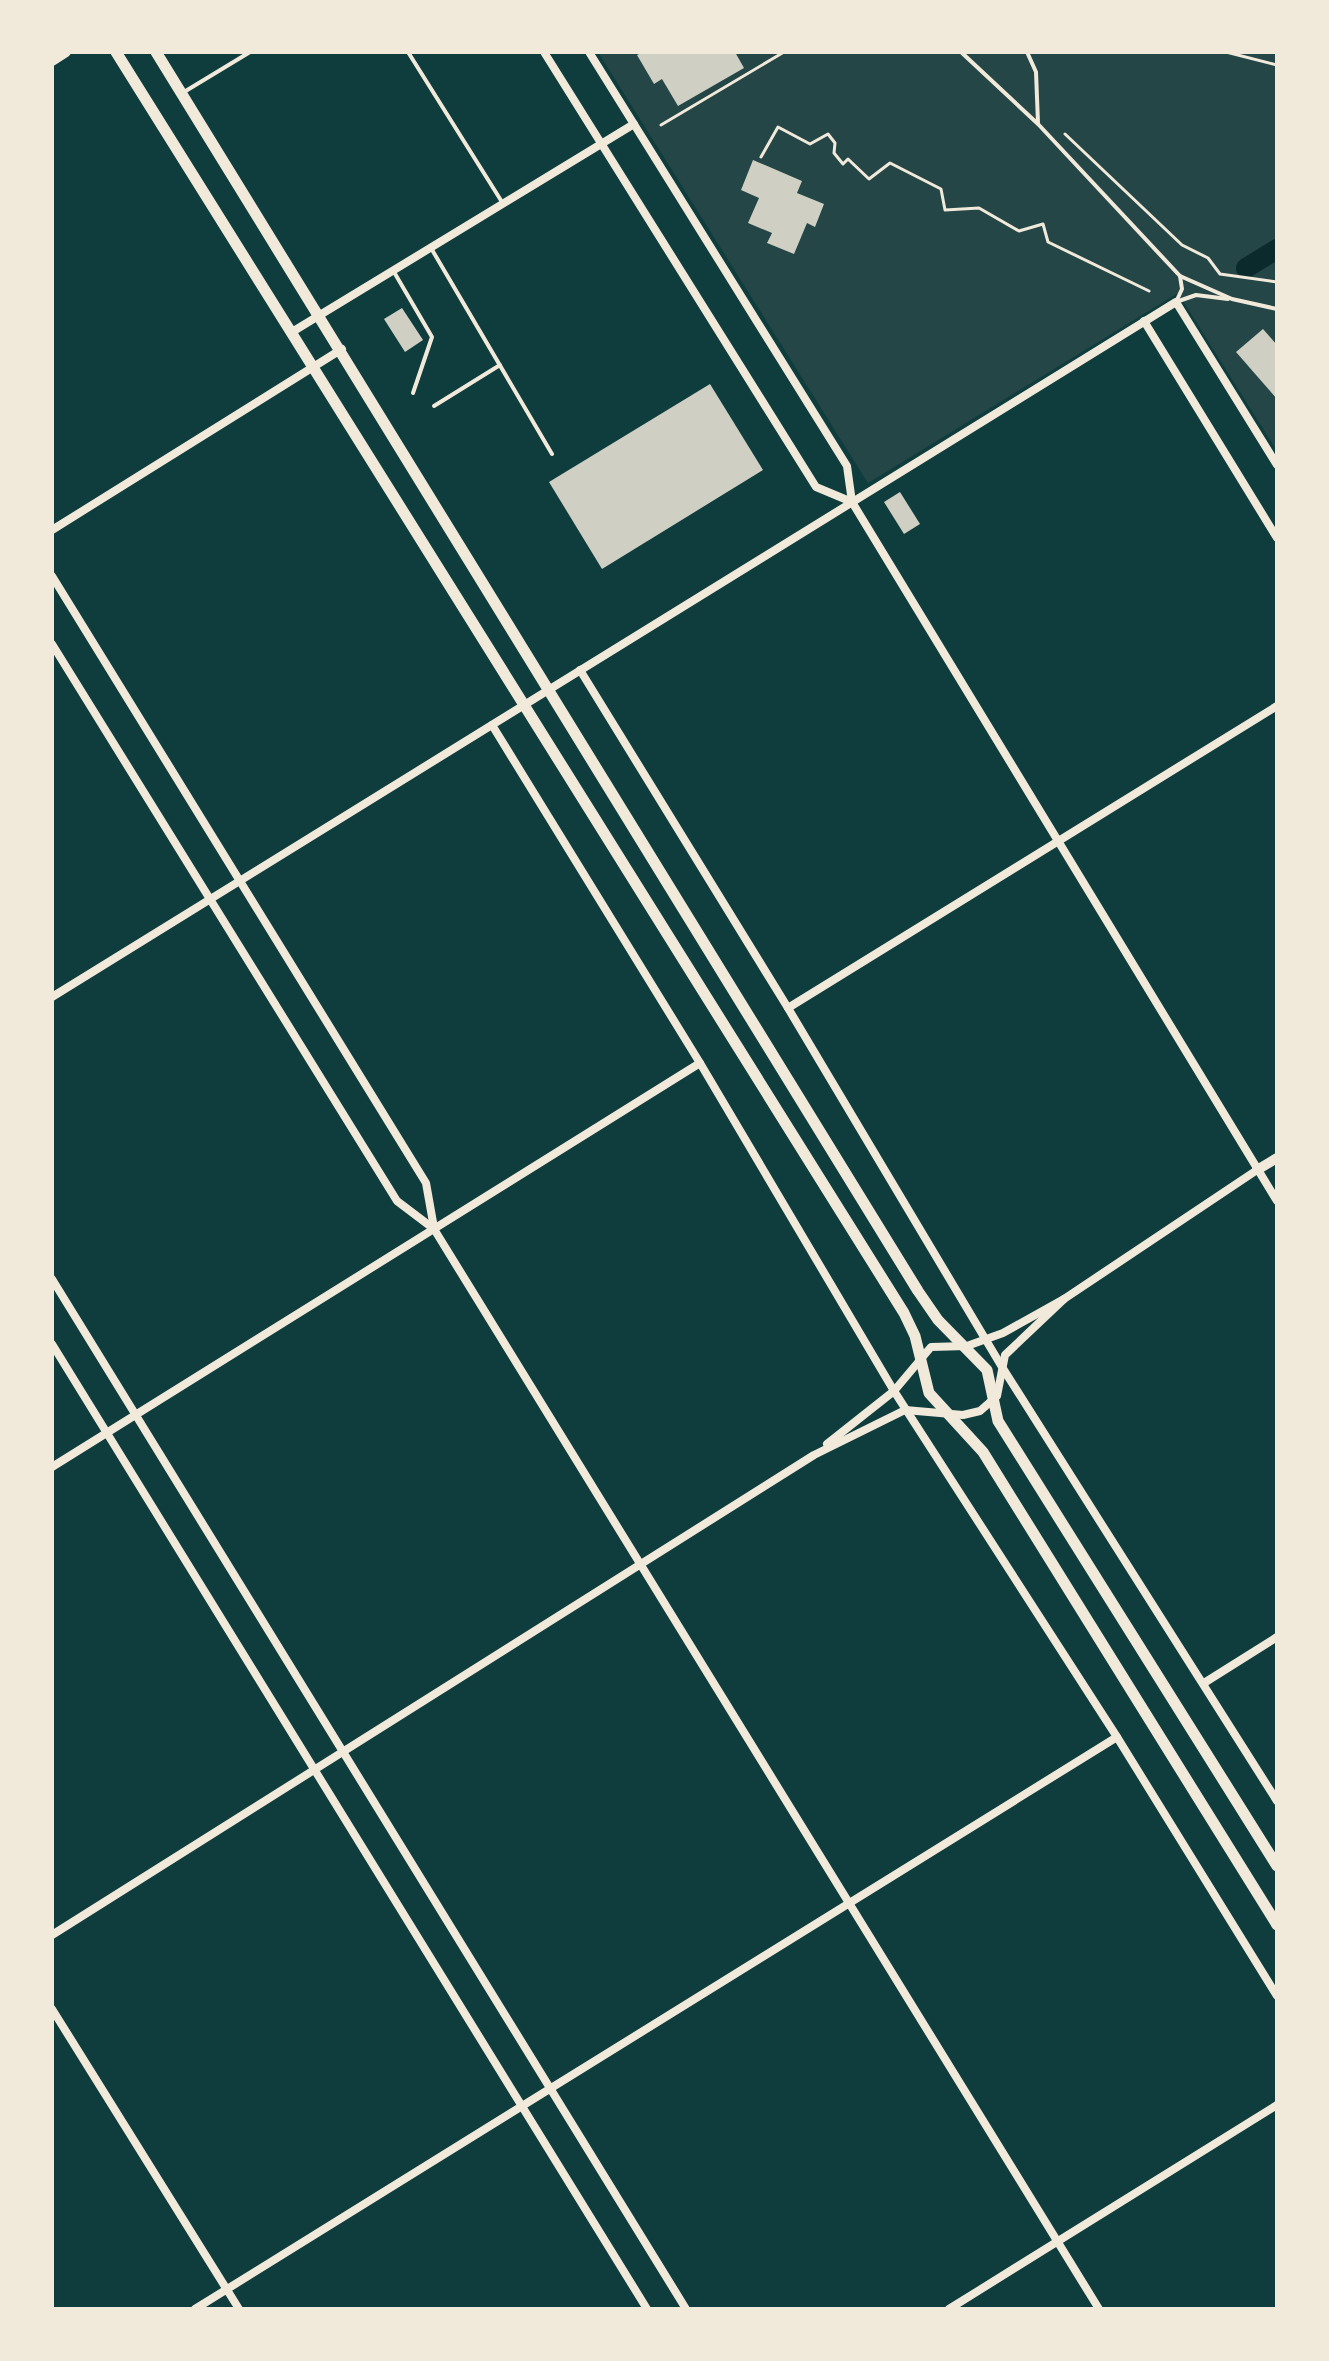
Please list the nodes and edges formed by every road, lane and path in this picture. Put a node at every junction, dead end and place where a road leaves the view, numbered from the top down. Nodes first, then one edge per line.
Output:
1 (66, 52) edge
2 (116, 52) edge
3 (156, 52) edge
4 (250, 52) edge
5 (408, 52) edge
6 (544, 52) edge
7 (589, 52) edge
8 (784, 52) edge
9 (961, 52) edge
10 (1027, 52) edge
11 (1226, 52) edge
12 (52, 61) edge
13 (1277, 65) edge
14 (183, 93) junction
15 (634, 124) junction
16 (1038, 124) junction
17 (1055, 124) dead end
18 (661, 125) dead end
19 (602, 144) junction
20 (761, 157) dead end
21 (503, 204) junction
22 (431, 248) junction
23 (393, 271) junction
24 (1180, 276) junction
25 (1277, 282) edge
26 (1149, 291) dead end
27 (1232, 299) junction
28 (1176, 302) junction
29 (1277, 309) edge
30 (320, 315) junction
31 (1144, 321) junction
32 (292, 332) junction
33 (342, 349) junction
34 (500, 365) junction
35 (314, 367) junction
36 (413, 393) dead end
37 (434, 406) dead end
38 (552, 454) dead end
39 (1277, 465) edge
40 (852, 502) junction
41 (52, 530) edge
42 (1277, 538) edge
43 (52, 576) edge
44 (52, 644) edge
45 (580, 670) junction
46 (551, 689) junction
47 (523, 705) junction
48 (1277, 706) edge
49 (492, 725) junction
50 (1058, 841) junction
51 (240, 881) junction
52 (210, 899) junction
53 (52, 997) edge
54 (788, 1008) junction
55 (700, 1063) junction
56 (1277, 1158) edge
57 (1257, 1170) junction
58 (1277, 1201) edge
59 (434, 1229) junction
60 (52, 1279) edge
61 (1064, 1299) junction
62 (986, 1341) junction
63 (52, 1344) edge
64 (967, 1346) junction
65 (920, 1357) junction
66 (1002, 1367) junction
67 (894, 1391) junction
68 (992, 1402) junction
69 (905, 1410) junction
70 (947, 1411) junction
71 (136, 1415) junction
72 (107, 1433) junction
73 (814, 1455) junction
74 (52, 1467) edge
75 (639, 1564) junction
76 (1277, 1637) edge
77 (1204, 1683) junction
78 (1117, 1737) junction
79 (344, 1753) junction
80 (315, 1771) junction
81 (1277, 1801) edge
82 (1277, 1866) edge
83 (849, 1903) junction
84 (1277, 1925) edge
85 (52, 1935) edge
86 (1277, 1996) edge
87 (52, 2009) edge
88 (551, 2088) junction
89 (1277, 2105) edge
90 (522, 2106) junction
91 (1057, 2242) junction
92 (227, 2289) junction
93 (195, 2309) edge
94 (239, 2309) edge
95 (647, 2309) edge
96 (686, 2309) edge
97 (949, 2309) edge
98 (1099, 2309) edge

1 - 12 street
2 - 32 main road
3 - 14 main road
4 - 14 lane
5 - 21 lane
6 - 19 street
7 - 15 street
8 - 18 path
9 - 16 lane
10 - 16 lane
11 - 13 path
14 - 30 main road
15 - 19 street
15 - 40 street
16 - 24 lane
17 - 25 path
19 - 21 street
19 - 40 street
20 - 26 path
21 - 22 street
22 - 23 street
22 - 34 lane
23 - 30 street
23 - 36 lane
24 - 27 lane
24 - 28 lane
27 - 28 lane
27 - 29 lane
28 - 31 street
28 - 39 street
30 - 32 street
30 - 33 main road
31 - 40 street
31 - 42 street
32 - 35 main road
33 - 35 street
33 - 46 main road
34 - 37 lane
34 - 38 lane
35 - 41 street
35 - 47 main road
40 - 45 street
40 - 50 street
43 - 51 street
44 - 52 street
45 - 46 street
45 - 54 street
46 - 47 street
46 - 64 main road
47 - 49 street
47 - 65 main road
48 - 50 street
49 - 51 street
49 - 55 street
50 - 54 street
50 - 57 street
51 - 52 street
51 - 59 street
52 - 53 street
52 - 59 street
54 - 62 street
55 - 59 street
55 - 67 street
56 - 57 street
57 - 58 street
57 - 61 street
59 - 71 street
59 - 75 street
60 - 71 street
61 - 62 street
61 - 66 street
62 - 64 street
62 - 66 street
63 - 72 street
64 - 65 street
64 - 68 main road
65 - 67 street
65 - 70 main road
66 - 68 street
66 - 77 street
67 - 69 street
67 - 73 street
68 - 70 street
68 - 82 main road
69 - 70 street
69 - 73 street
69 - 78 street
70 - 84 main road
71 - 72 street
71 - 79 street
72 - 74 street
72 - 80 street
73 - 75 street
75 - 79 street
75 - 83 street
76 - 77 street
77 - 81 street
78 - 83 street
78 - 86 street
79 - 80 street
79 - 88 street
80 - 85 street
80 - 90 street
83 - 88 street
83 - 91 street
87 - 92 street
88 - 90 street
88 - 96 street
89 - 91 street
90 - 92 street
90 - 95 street
91 - 97 street
91 - 98 street
92 - 93 street
92 - 94 street

